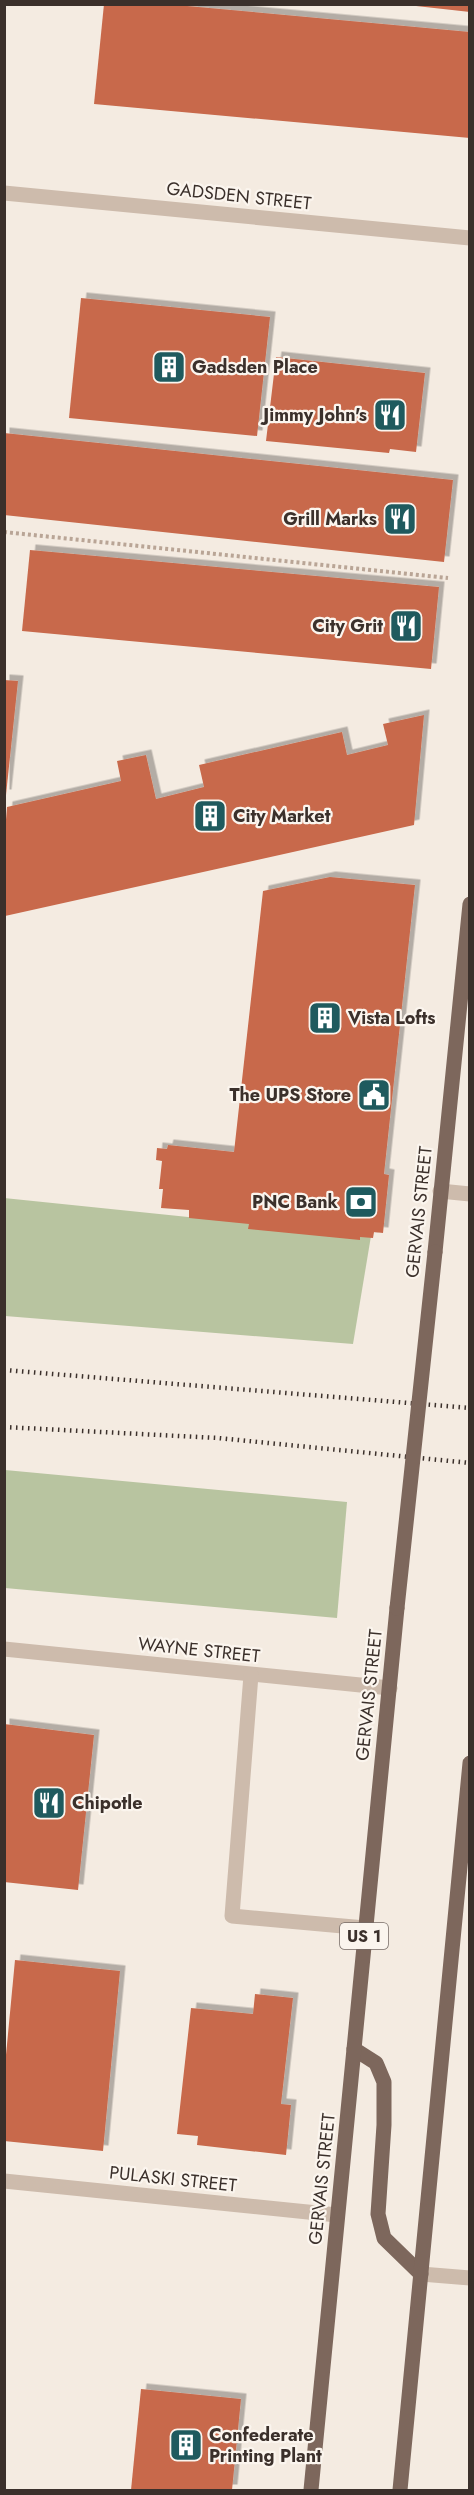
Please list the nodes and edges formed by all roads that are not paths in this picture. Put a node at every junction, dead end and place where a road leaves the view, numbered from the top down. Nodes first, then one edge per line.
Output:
1 (4, 193) edge
2 (470, 238) edge
3 (470, 904) edge
4 (440, 1191) junction
5 (470, 1194) edge
6 (4, 1649) edge
7 (251, 1675) junction
8 (390, 1688) junction
9 (470, 1763) edge
10 (365, 1928) junction
11 (354, 2049) junction
12 (4, 2181) edge
13 (338, 2215) junction
14 (421, 2274) junction
15 (470, 2278) edge
16 (311, 2490) edge
17 (400, 2490) edge

1 - 2 street, GADSDEN STREET
3 - 4 main road, GERVAIS STREET
4 - 5 street
4 - 8 main road, GERVAIS STREET / US 1, bridge
6 - 7 street, WAYNE STREET
7 - 8 street, WAYNE STREET
7 - 10 street
8 - 10 main road, GERVAIS STREET / US 1
9 - 14 main road
10 - 11 main road, GERVAIS STREET / US 1
11 - 13 main road, GERVAIS STREET / US 1
11 - 14 main road
12 - 13 street, PULASKI STREET
13 - 16 main road, GERVAIS STREET / US 1
14 - 15 street
14 - 17 main road

